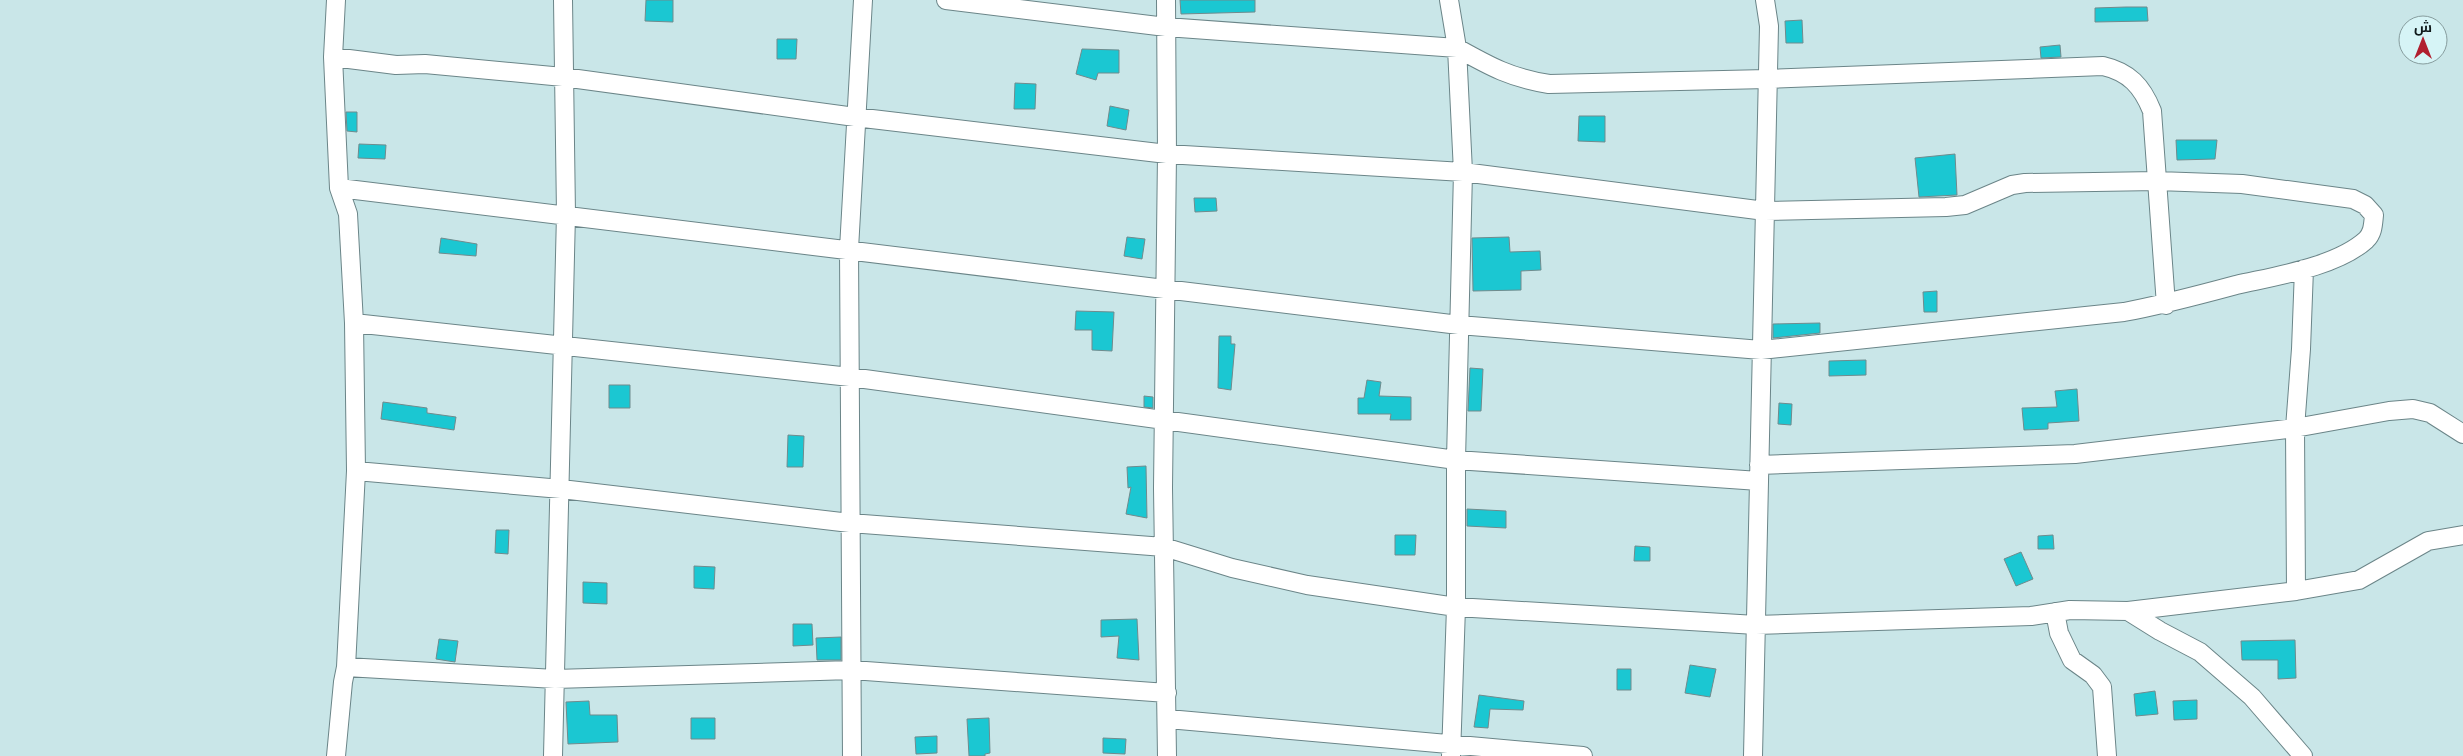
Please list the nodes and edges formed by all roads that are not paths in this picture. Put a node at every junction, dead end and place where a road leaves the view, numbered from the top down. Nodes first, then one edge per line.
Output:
1 (336, 0) edge
2 (563, 0) edge
3 (863, 0) edge
4 (946, 0) edge
5 (1166, 0) edge
6 (1449, 0) edge
7 (1765, 0) edge
8 (1166, 27) junction
9 (1457, 48) junction
10 (333, 57) junction
11 (563, 77) junction
12 (1767, 78) junction
13 (855, 117) junction
14 (1167, 154) junction
15 (1463, 172) junction
16 (2158, 181) junction
17 (339, 188) junction
18 (1765, 211) junction
19 (566, 214) junction
20 (849, 249) junction
21 (2304, 268) junction
22 (1166, 289) junction
23 (2166, 305) junction
24 (354, 323) junction
25 (1459, 325) junction
26 (563, 345) junction
27 (1762, 350) junction
28 (850, 377) junction
29 (1164, 419) junction
30 (2295, 428) junction
31 (2463, 434) edge
32 (1456, 460) junction
33 (356, 471) junction
34 (1759, 473) junction
35 (561, 489) junction
36 (850, 523) junction
37 (2463, 534) edge
38 (1164, 547) junction
39 (2296, 591) junction
40 (1456, 607) junction
41 (2128, 611) junction
42 (2055, 612) junction
43 (1756, 625) junction
44 (346, 667) junction
45 (852, 670) junction
46 (555, 679) junction
47 (1167, 693) junction
48 (1168, 719) junction
49 (1451, 750) edge
50 (2306, 755) edge
51 (336, 756) edge
52 (553, 756) edge
53 (852, 756) edge
54 (1167, 756) edge
55 (1583, 756) edge
56 (1753, 756) edge
57 (2106, 756) edge

1 - 10 street
2 - 11 street
3 - 13 street
4 - 8 street
5 - 8 street
6 - 9 street
7 - 12 street
8 - 9 street
8 - 14 street
9 - 12 street
9 - 15 street
10 - 11 street
10 - 17 street
11 - 13 street
11 - 19 street
12 - 16 street
12 - 18 street
13 - 14 street
13 - 20 street
14 - 15 street
14 - 22 street
15 - 18 street
15 - 25 street
16 - 18 street
16 - 21 street
16 - 23 street
17 - 19 street
17 - 24 street
18 - 27 street
19 - 20 street
19 - 26 street
20 - 22 street
20 - 28 street
21 - 23 street
21 - 30 street
22 - 25 street
22 - 29 street
23 - 27 street
24 - 26 street
24 - 33 street
25 - 27 street
25 - 32 street
26 - 28 street
26 - 35 street
27 - 34 street
28 - 29 street
28 - 36 street
29 - 32 street
29 - 38 street
30 - 31 street
30 - 34 street
30 - 39 street
32 - 34 street
32 - 40 street
33 - 35 street
33 - 44 street
34 - 43 street
35 - 36 street
35 - 46 street
36 - 38 street
36 - 45 street
37 - 39 street
38 - 40 street
38 - 47 street
39 - 41 street
40 - 43 street
40 - 49 street
41 - 42 street
41 - 50 street
42 - 43 street
42 - 57 street
43 - 56 street
44 - 46 street
44 - 51 street
45 - 46 street
45 - 47 street
45 - 53 street
46 - 52 street
47 - 48 street
48 - 49 street
48 - 54 street
49 - 55 street

